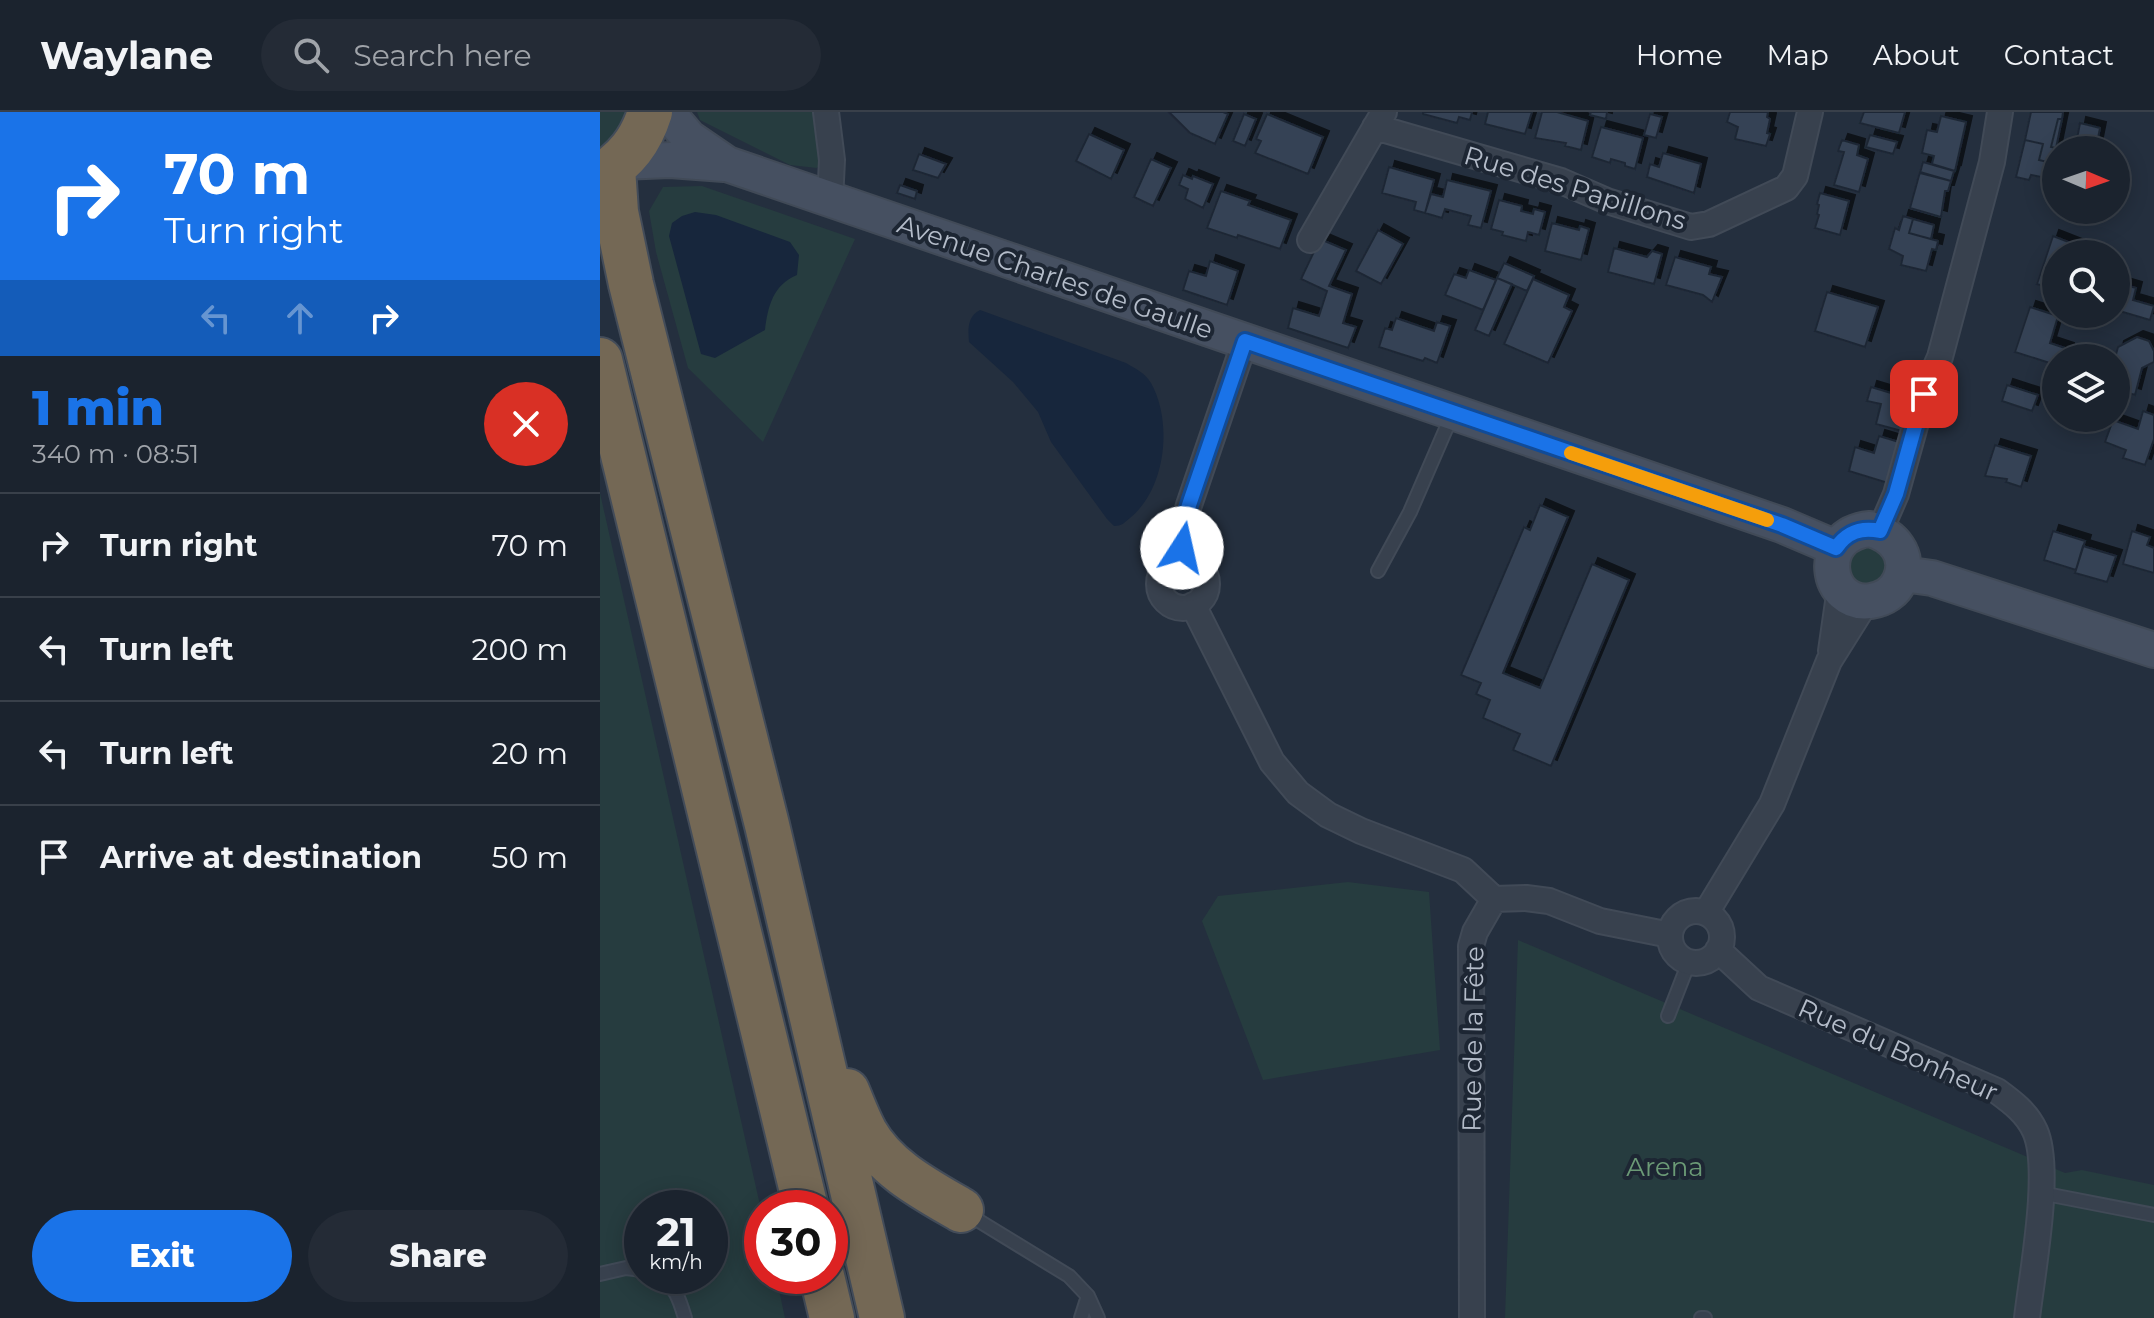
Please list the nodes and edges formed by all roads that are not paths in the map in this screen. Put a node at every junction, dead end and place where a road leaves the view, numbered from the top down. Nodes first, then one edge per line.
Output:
1 (650, 112) edge
2 (667, 112) edge
3 (826, 112) edge
4 (1810, 112) edge
5 (2000, 112) edge
6 (1380, 120) edge
7 (727, 164) junction
8 (611, 169) edge
9 (830, 201) junction
10 (1310, 240) dead end
11 (1245, 341) junction
12 (600, 360) edge
13 (1453, 412) junction
14 (1880, 531) junction
15 (1836, 548) junction
16 (1183, 560) junction
17 (1378, 571) dead end
18 (1903, 574) junction
19 (1853, 595) junction
20 (1193, 605) junction
21 (2154, 650) edge
22 (767, 825) junction
23 (1494, 899) junction
24 (1706, 913) junction
25 (1670, 935) junction
26 (1718, 950) junction
27 (1689, 962) junction
28 (1668, 1016) dead end
29 (802, 1190) edge
30 (2041, 1193) junction
31 (961, 1210) joint
32 (2154, 1215) edge
33 (624, 1268) edge
34 (600, 1274) edge
35 (676, 1294) edge
36 (826, 1294) edge
37 (1088, 1296) junction
38 (685, 1318) edge
39 (832, 1318) edge
40 (882, 1318) edge
41 (1081, 1318) edge
42 (1098, 1318) edge
43 (1472, 1318) edge
44 (2027, 1318) edge

1 - 8 highway
2 - 7 main road
3 - 9 street
4 - 6 street, Rue des Papillons
5 - 14 street
6 - 10 street
7 - 8 main road
7 - 9 main road, Avenue Charles de Gaulle
8 - 22 highway
9 - 11 main road, Avenue Charles de Gaulle
11 - 13 main road, Avenue Charles de Gaulle
11 - 16 street
12 - 29 highway
13 - 15 main road, Avenue Charles de Gaulle
13 - 17 lane
14 - 15 main road
14 - 18 main road
15 - 19 main road
16 - 20 street
16 - 20 street
18 - 19 main road
18 - 21 main road
19 - 24 street
20 - 23 street
22 - 31 highway
22 - 40 highway
23 - 25 street
23 - 43 street, Rue de la Fête
24 - 25 street
24 - 26 street
25 - 27 street
26 - 27 street
26 - 30 street, Rue du Bonheur
27 - 28 lane
30 - 32 lane
30 - 44 street, Rue du Bonheur
31 - 37 lane
33 - 34 lane
35 - 38 lane
36 - 39 highway
37 - 41 lane
37 - 42 lane

